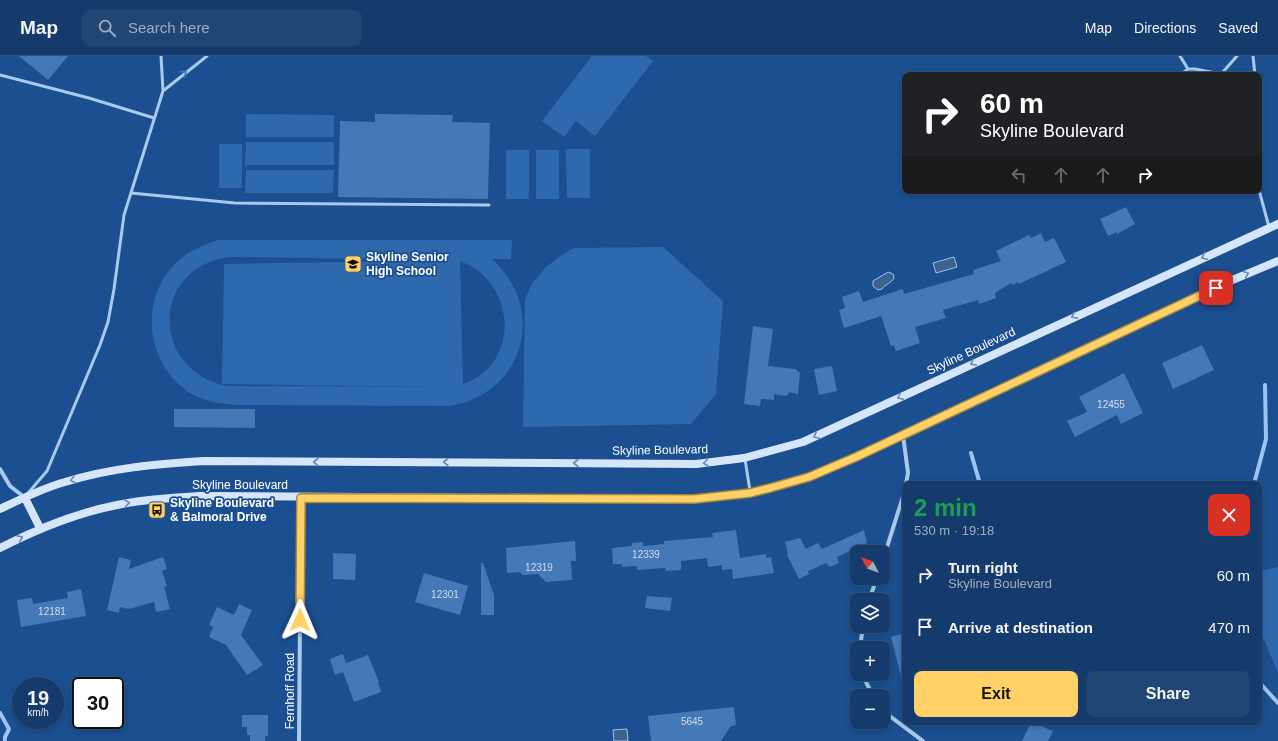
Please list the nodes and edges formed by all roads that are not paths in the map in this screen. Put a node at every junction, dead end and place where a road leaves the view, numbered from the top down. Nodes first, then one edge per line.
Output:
1 (161, 56) edge
2 (207, 56) edge
3 (1180, 56) edge
4 (1237, 56) edge
5 (1253, 56) edge
6 (1188, 70) junction
7 (1185, 72) edge
8 (1211, 72) edge
9 (1223, 72) edge
10 (1254, 72) edge
11 (0, 75) edge
12 (163, 91) junction
13 (154, 118) junction
14 (131, 192) junction
15 (1260, 194) edge
16 (489, 205) dead end
17 (1278, 224) edge
18 (1269, 227) junction
19 (1278, 261) edge
20 (903, 435) junction
21 (744, 458) junction
22 (0, 469) edge
23 (907, 481) edge
24 (750, 493) junction
25 (25, 498) junction
26 (301, 498) junction
27 (902, 500) edge
28 (0, 509) edge
29 (40, 528) junction
30 (888, 545) edge
31 (0, 548) edge
32 (890, 716) edge
33 (299, 741) edge
34 (923, 741) edge

1 - 12 lane
12 -> 2 lane
3 - 6 lane
4 - 9 lane
5 - 10 lane
6 - 7 lane
6 - 8 lane
11 - 13 lane
12 - 13 lane
13 - 14 lane
14 - 16 lane
14 - 25 lane
15 - 18 lane
17 - 18 main road, Skyline Boulevard
18 -> 21 main road, Skyline Boulevard
20 -> 19 main road, Skyline Boulevard
20 - 23 street
20 - 24 main road, Skyline Boulevard
21 - 24 lane
21 -> 25 main road, Skyline Boulevard
22 - 25 street
24 - 26 main road, Skyline Boulevard
25 - 28 main road, Skyline Boulevard
25 - 29 main road
29 -> 26 main road, Skyline Boulevard
26 - 33 street, Fernhoff Road
27 - 30 street
31 -> 29 main road, Skyline Boulevard
32 - 34 street

